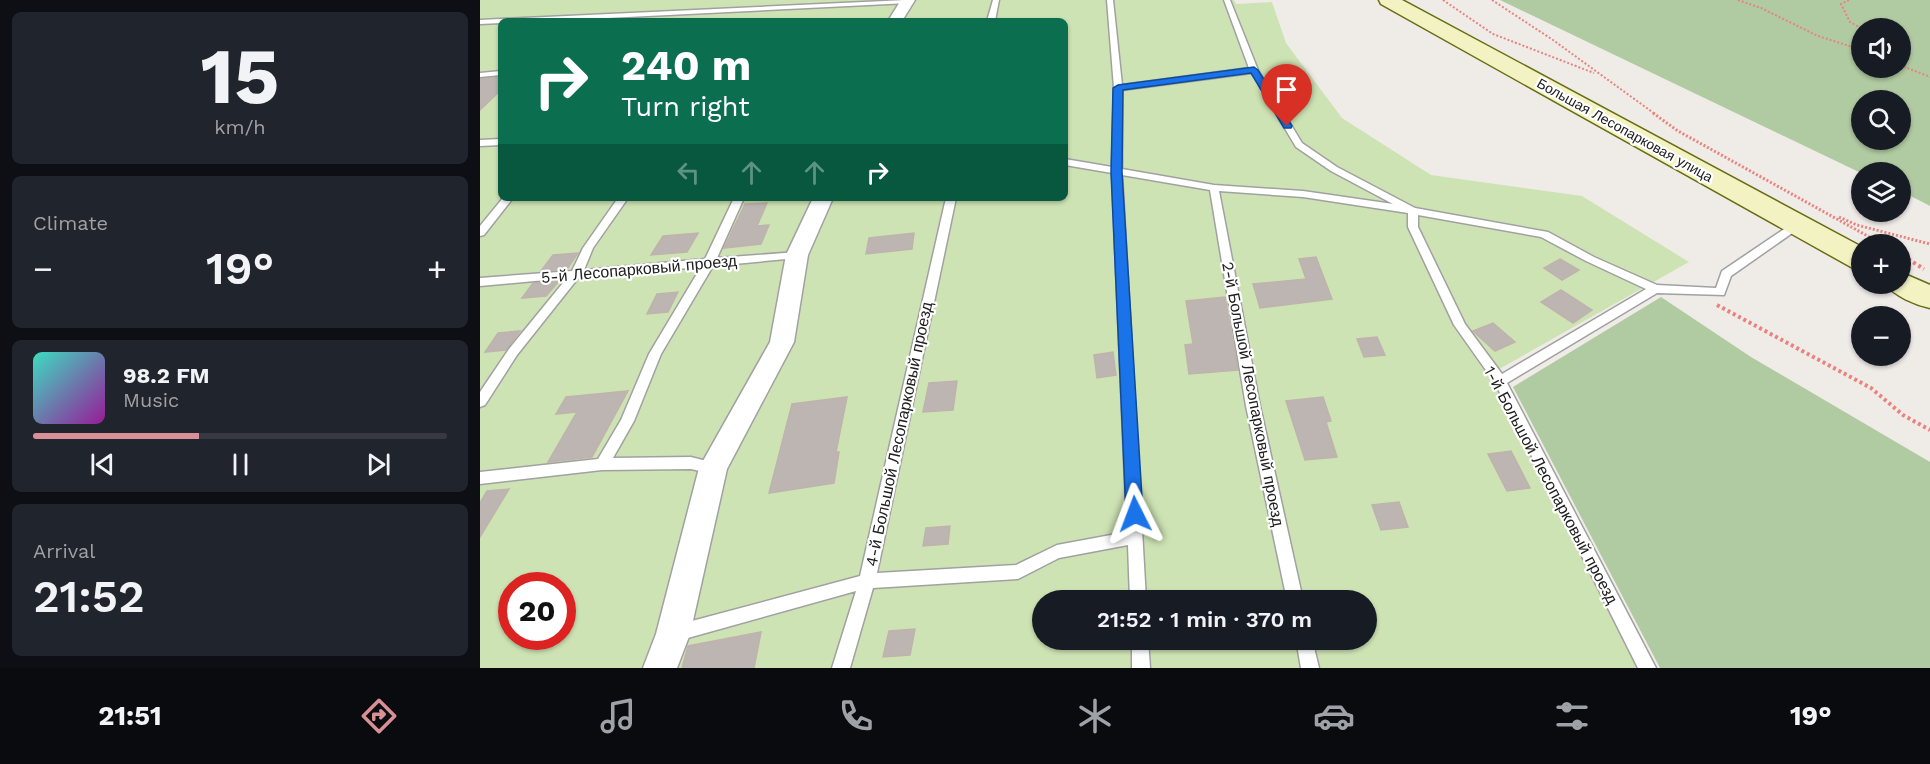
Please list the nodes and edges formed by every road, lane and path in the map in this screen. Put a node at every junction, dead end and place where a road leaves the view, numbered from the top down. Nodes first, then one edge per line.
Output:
1 (996, 0) edge
2 (1110, 0) edge
3 (1227, 0) edge
4 (1388, 0) edge
5 (1443, 0) edge
6 (1492, 0) edge
7 (1738, 0) edge
8 (1849, 0) edge
9 (907, 1) edge
10 (561, 18) edge
11 (898, 18) edge
12 (992, 18) edge
13 (498, 21) edge
14 (480, 22) edge
15 (1851, 23) edge
16 (1851, 46) edge
17 (1911, 69) edge
18 (1254, 70) junction
19 (498, 73) edge
20 (480, 75) edge
21 (1600, 75) junction
22 (1930, 77) edge
23 (1118, 88) junction
24 (498, 142) edge
25 (480, 143) edge
26 (1068, 163) edge
27 (1117, 172) junction
28 (1214, 188) junction
29 (506, 201) edge
30 (621, 201) edge
31 (738, 201) edge
32 (821, 201) edge
33 (950, 201) edge
34 (1822, 209) junction
35 (1413, 211) junction
36 (1797, 225) junction
37 (480, 233) edge
38 (1865, 234) edge
39 (1930, 244) edge
40 (1851, 254) edge
41 (797, 255) junction
42 (1911, 262) edge
43 (709, 263) junction
44 (1930, 273) edge
45 (576, 274) junction
46 (480, 282) edge
47 (1911, 288) edge
48 (1655, 289) junction
49 (1692, 292) junction
50 (1930, 298) edge
51 (1500, 381) junction
52 (480, 402) edge
53 (1930, 430) edge
54 (602, 464) junction
55 (713, 468) junction
56 (480, 478) edge
57 (1136, 537) junction
58 (867, 581) junction
59 (1138, 590) edge
60 (1293, 590) edge
61 (673, 634) junction
62 (1140, 650) edge
63 (1306, 650) edge
64 (660, 668) edge
65 (841, 668) edge
66 (1141, 668) edge
67 (1310, 668) edge
68 (1647, 668) edge

1 - 12 lane
2 - 23 lane
3 - 18 lane
4 - 36 main road, Большая Лесопарковая улица
5 - 21 path
6 - 21 path
7 - 16 path
8 - 15 path
9 - 10 lane
9 - 11 street
13 - 14 lane
17 - 22 path
18 - 23 lane
18 - 35 lane
19 - 20 lane
21 - 34 path
23 - 27 lane
24 - 25 lane
26 - 27 lane
27 - 28 lane
27 - 57 lane
28 - 35 lane
28 - 60 lane, 2-й Большой Лесопарковый проезд
29 - 37 lane
30 - 45 lane
31 - 43 lane
32 - 41 street
33 - 58 lane, 4-й Большой Лесопарковый проезд
34 - 38 path
34 - 39 path
35 - 48 lane
35 - 51 lane, 1-й Большой Лесопарковый проезд
36 - 40 main road, Большая Лесопарковая улица
36 - 49 lane
41 - 43 lane, 5-й Лесопарковый проезд
41 - 55 street
42 - 44 path
43 - 45 lane, 5-й Лесопарковый проезд
43 - 54 lane
45 - 46 lane, 5-й Лесопарковый проезд
45 - 52 lane
47 - 50 main road
48 - 49 lane
48 - 51 lane
49 - 53 path
51 - 68 lane, 1-й Большой Лесопарковый проезд
54 - 55 lane
54 - 56 lane
55 - 61 street
57 - 58 lane
57 - 59 lane
58 - 61 lane
58 - 65 lane, 4-й Большой Лесопарковый проезд
61 - 64 street
62 - 66 lane
63 - 67 lane

